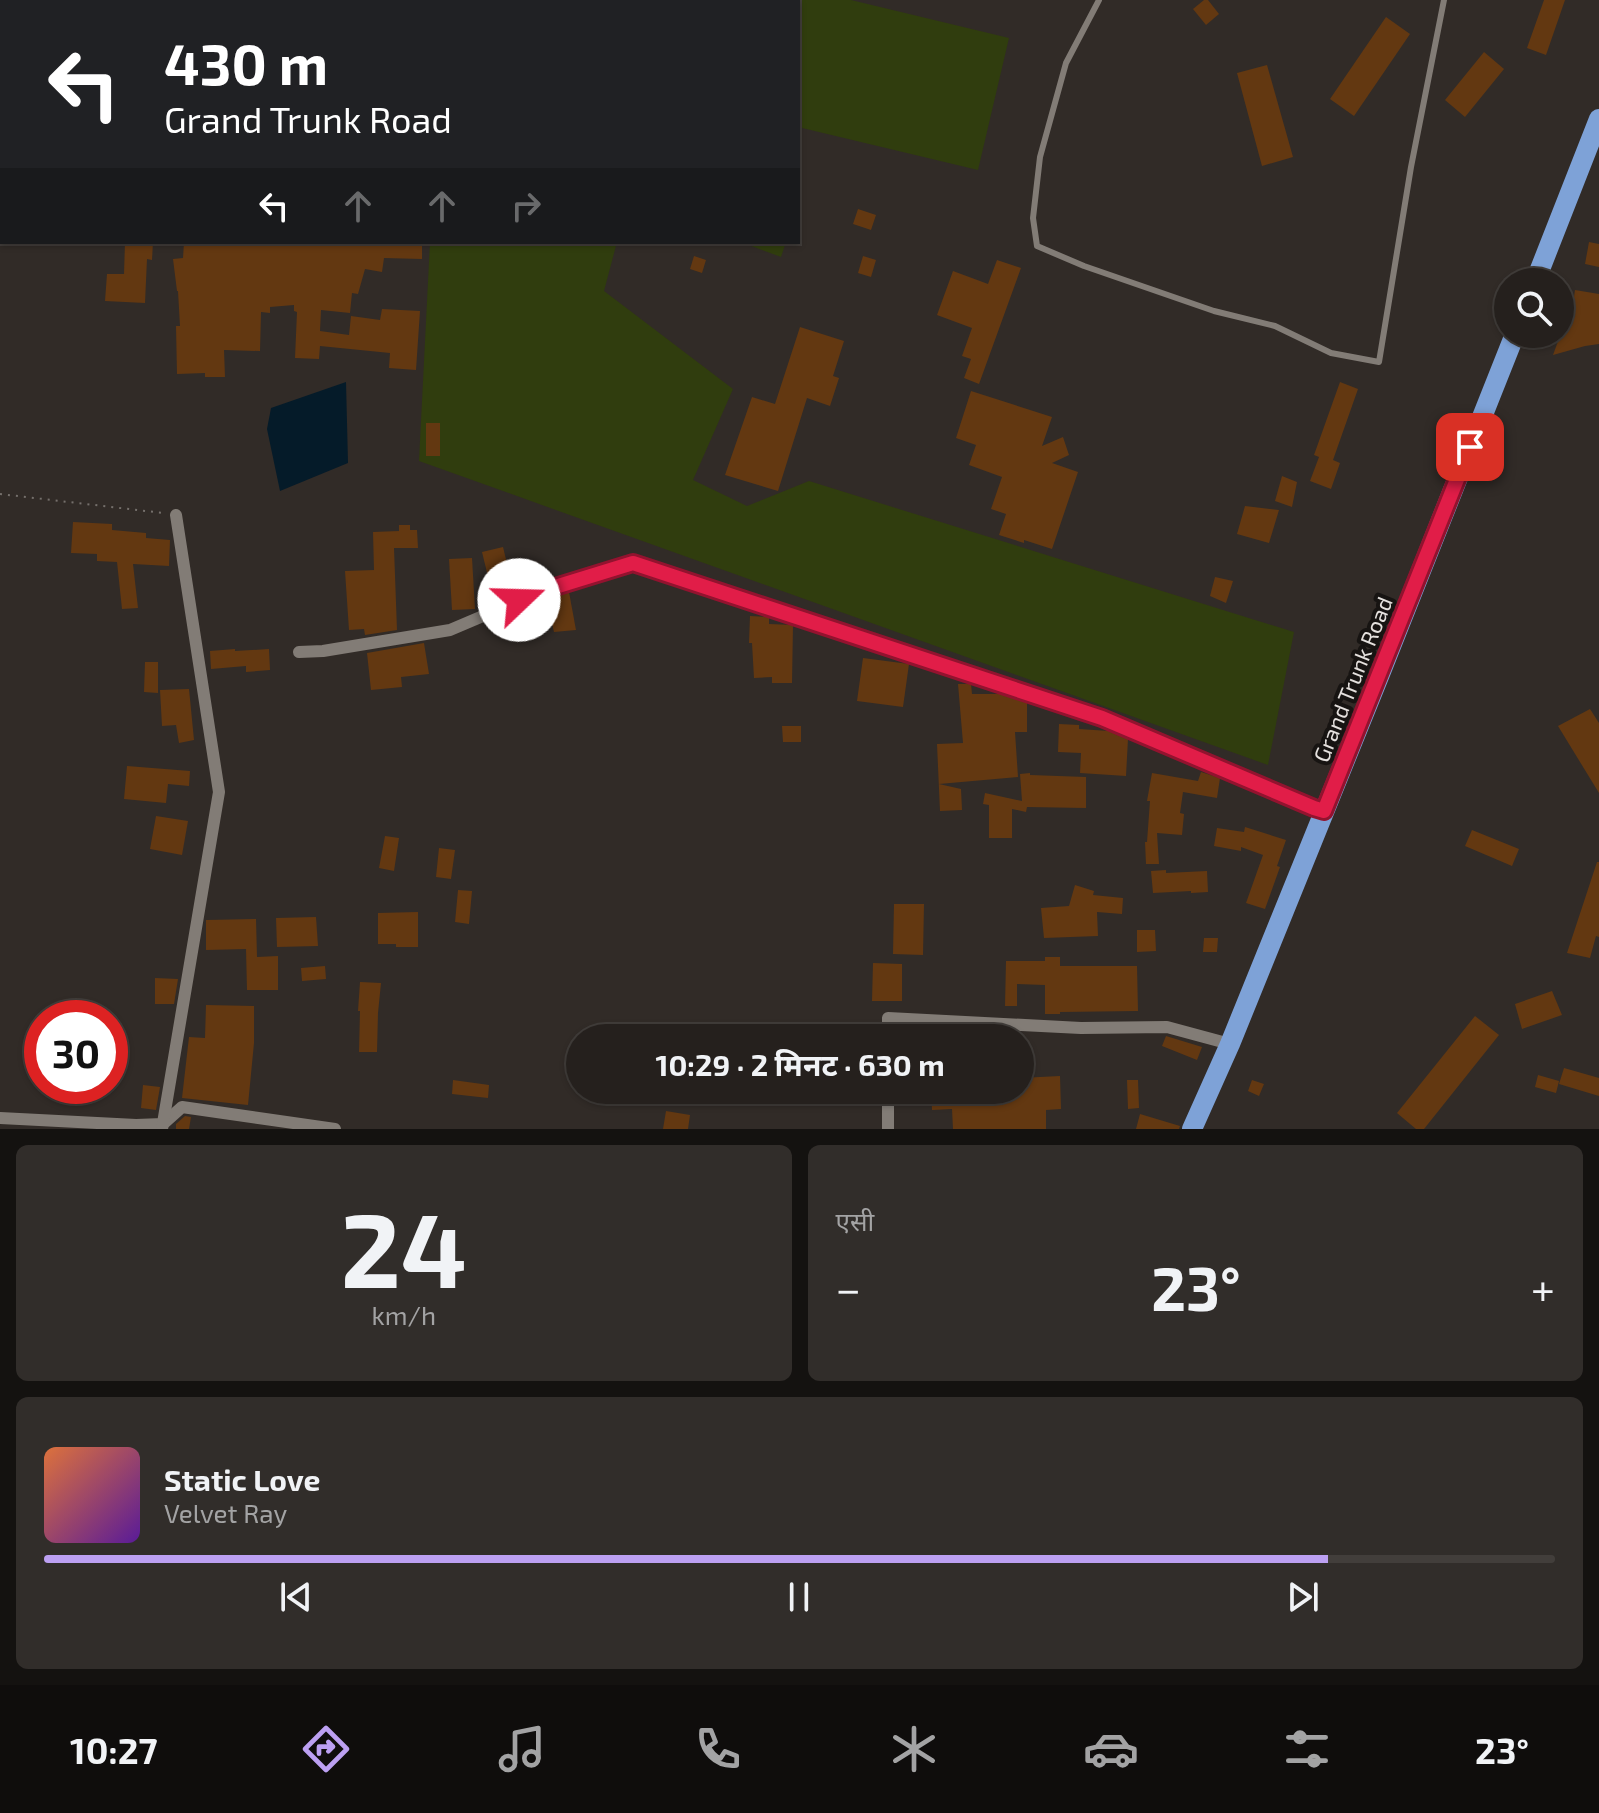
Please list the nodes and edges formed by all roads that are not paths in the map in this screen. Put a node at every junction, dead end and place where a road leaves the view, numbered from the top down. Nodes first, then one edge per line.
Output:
1 (1099, 0) edge
2 (1444, 0) edge
3 (1599, 119) edge
4 (1540, 268) edge
5 (1509, 348) edge
6 (176, 515) road end
7 (299, 652) dead end
8 (1324, 811) junction
9 (888, 1024) edge
10 (1004, 1024) edge
11 (1034, 1026) edge
12 (1230, 1044) junction
13 (888, 1104) edge
14 (0, 1118) edge
15 (162, 1126) edge
16 (335, 1129) edge
17 (888, 1129) edge
18 (1192, 1129) edge

1 - 2 lane
3 - 4 highway
5 - 8 highway, Grand Trunk Road
6 - 15 street
7 - 8 street
8 - 12 highway, Grand Trunk Road
9 - 10 street
11 - 12 street
12 - 18 highway, Grand Trunk Road
13 - 17 street
14 - 15 street
15 - 16 street

